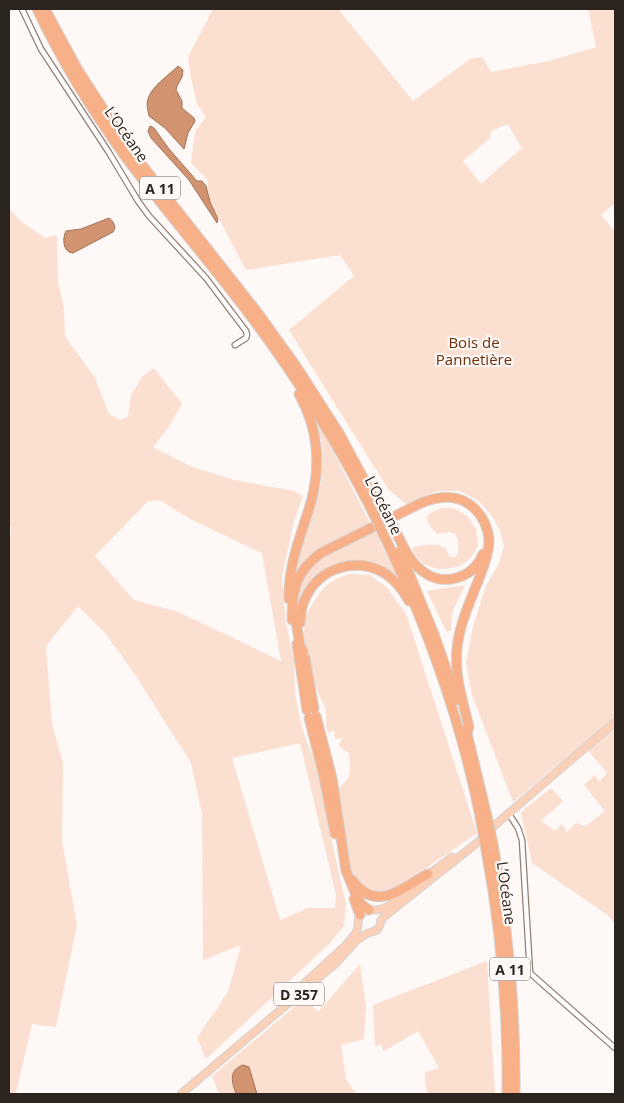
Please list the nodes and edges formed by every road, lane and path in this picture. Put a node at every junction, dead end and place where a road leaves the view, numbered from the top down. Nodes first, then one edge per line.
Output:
1 (22, 9) edge
2 (37, 9) edge
3 (45, 9) edge
4 (269, 340) junction
5 (235, 346) dead end
6 (371, 500) junction
7 (396, 545) junction
8 (421, 619) junction
9 (292, 620) junction
10 (303, 651) junction
11 (304, 672) junction
12 (615, 722) edge
13 (467, 733) junction
14 (318, 741) junction
15 (509, 814) junction
16 (484, 819) junction
17 (488, 831) junction
18 (490, 847) junction
19 (346, 871) junction
20 (428, 874) junction
21 (372, 911) junction
22 (359, 920) junction
23 (381, 920) junction
24 (368, 933) junction
25 (615, 1048) edge
26 (228, 1054) junction
27 (181, 1094) edge
28 (507, 1094) edge
29 (515, 1094) edge

1 - 5 street
2 - 4 highway, L’Océane / A 11
3 - 6 highway, L’Océane / A 11
4 - 6 highway, L’Océane / A 11
4 - 9 highway
6 - 7 highway, L’Océane / A 11, bridge
6 - 7 highway, L’Océane / A 11
7 - 8 highway, L’Océane / A 11
7 - 10 highway
7 - 13 highway, L’Océane / A 11
8 - 10 highway
8 - 16 highway, L’Océane / A 11
9 - 11 highway
9 - 13 highway
10 - 11 highway
11 - 14 highway
12 - 15 main road
13 - 16 highway, L’Océane / A 11
14 - 19 highway
14 - 22 highway
15 - 17 main road
15 - 25 street
16 - 18 highway, L’Océane / A 11, bridge
17 - 20 main road
17 - 23 main road
18 - 28 highway, L’Océane / A 11
18 - 29 highway, L’Océane / A 11
19 - 20 highway
19 - 21 highway
20 - 21 main road
21 - 22 main road
21 - 23 main road
22 - 24 main road
22 - 26 main road, D 357
23 - 24 main road
24 - 26 main road, D 357
26 - 27 main road, D 357

